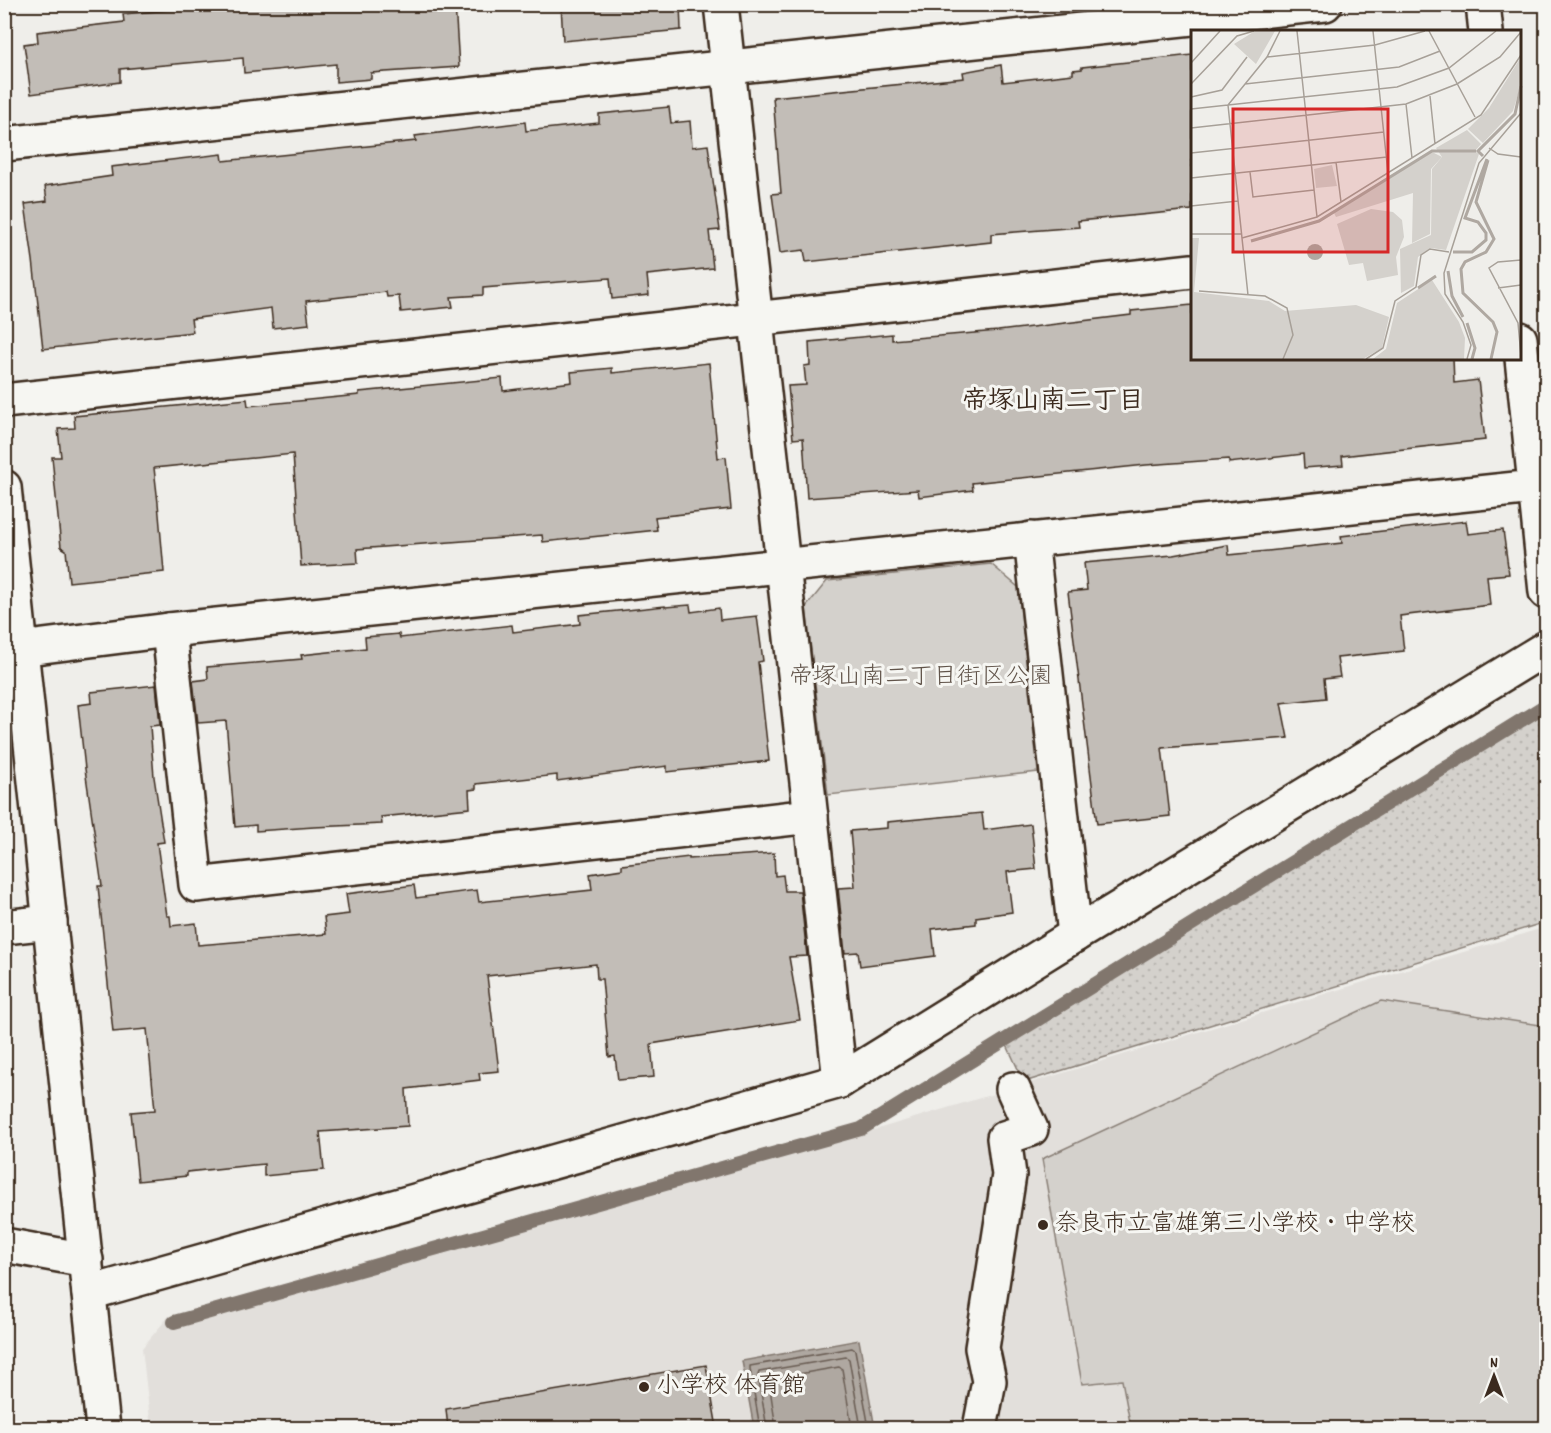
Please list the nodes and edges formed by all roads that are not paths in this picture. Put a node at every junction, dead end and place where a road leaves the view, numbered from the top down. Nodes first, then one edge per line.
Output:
1 (721, 4) edge
2 (1325, 4) edge
3 (1483, 4) edge
4 (1486, 30) edge
5 (728, 67) junction
6 (4, 144) edge
7 (1191, 270) edge
8 (756, 317) junction
9 (1521, 349) edge
10 (4, 400) edge
11 (4, 487) edge
12 (1535, 487) junction
13 (1031, 539) junction
14 (783, 566) junction
15 (1546, 592) edge
16 (169, 630) junction
17 (1546, 648) edge
18 (13, 650) edge
19 (811, 816) junction
20 (50, 922) junction
21 (4, 927) edge
22 (1075, 935) junction
23 (840, 1081) junction
24 (1013, 1089) dead end
25 (4, 1245) edge
26 (86, 1260) junction
27 (89, 1293) junction
28 (103, 1428) edge
29 (980, 1428) edge

1 - 5 street
2 - 5 street
3 - 4 street
5 - 6 street
5 - 8 street
7 - 8 street
8 - 10 street
8 - 14 street
9 - 12 street
11 - 18 street
12 - 13 street
12 - 15 street
13 - 14 street
13 - 22 street
14 - 16 street
14 - 19 street
16 - 18 street
16 - 19 street
17 - 22 street
18 - 20 street
19 - 23 street
20 - 21 street
20 - 26 street
22 - 23 street
23 - 27 street
24 - 29 street
25 - 26 street
26 - 27 street
27 - 28 street

